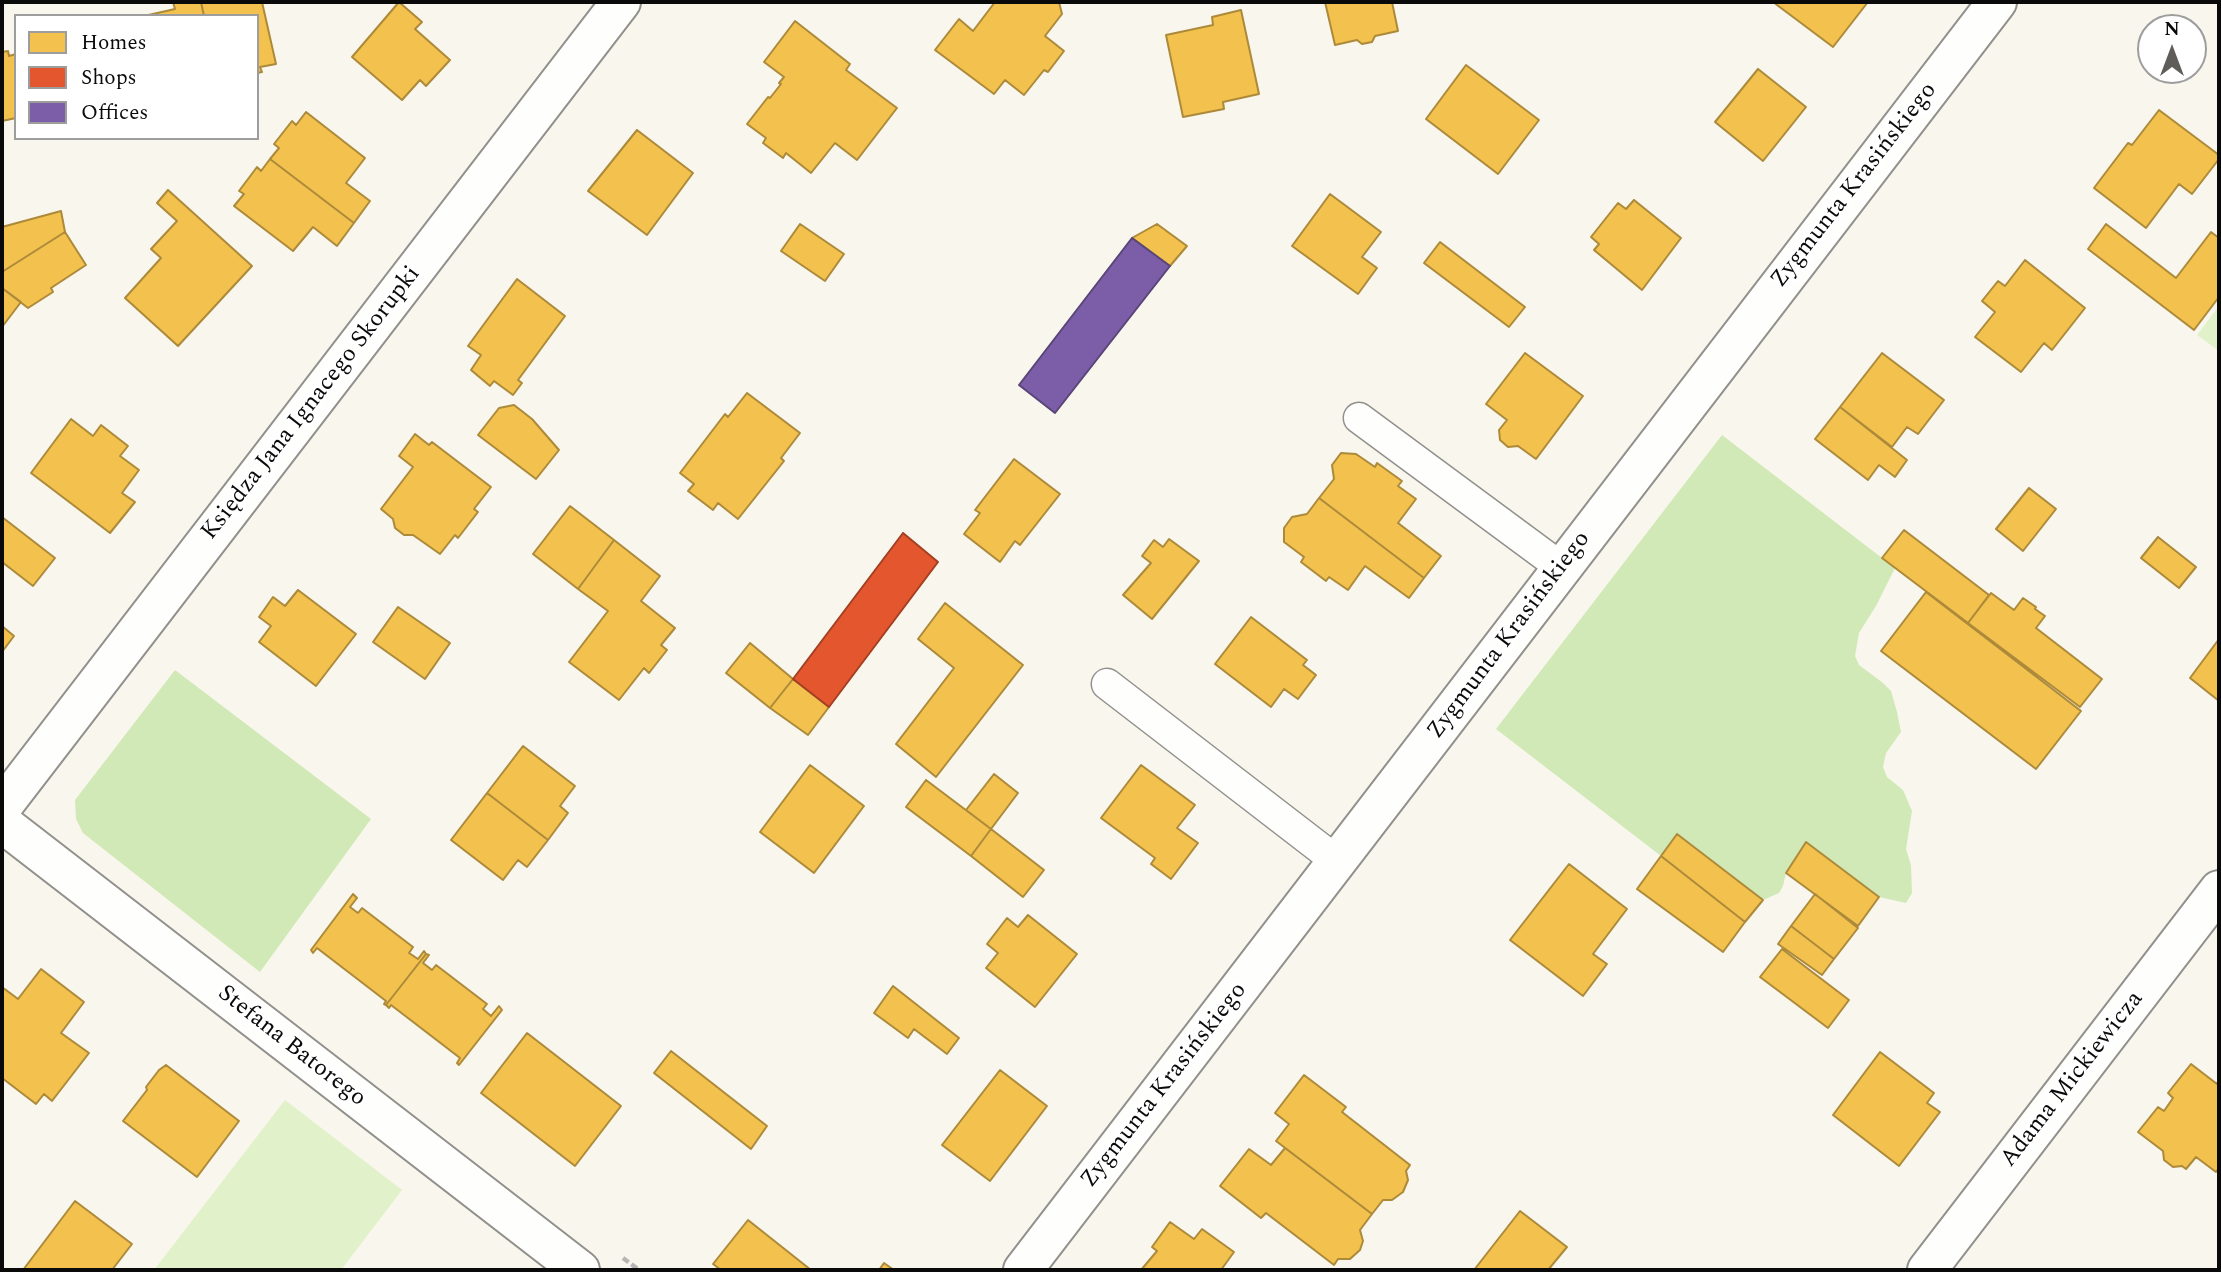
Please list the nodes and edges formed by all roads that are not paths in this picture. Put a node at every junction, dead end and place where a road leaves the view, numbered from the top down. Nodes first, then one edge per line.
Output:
1 (621, 2) edge
2 (1997, 2) edge
3 (1359, 418) dead end
4 (1562, 568) junction
5 (1107, 684) dead end
6 (2, 807) edge
7 (2, 823) edge
8 (1338, 862) junction
9 (2219, 890) edge
10 (580, 1270) edge
11 (1023, 1270) edge
12 (1927, 1270) edge

1 - 6 street, Księdza Jana Ignacego Skorupki
2 - 4 street, Zygmunta Krasińskiego
3 - 4 lane
4 - 8 street, Zygmunta Krasińskiego
5 - 8 lane
7 - 10 street, Stefana Batorego
8 - 11 street, Zygmunta Krasińskiego
9 - 12 street, Adama Mickiewicza

